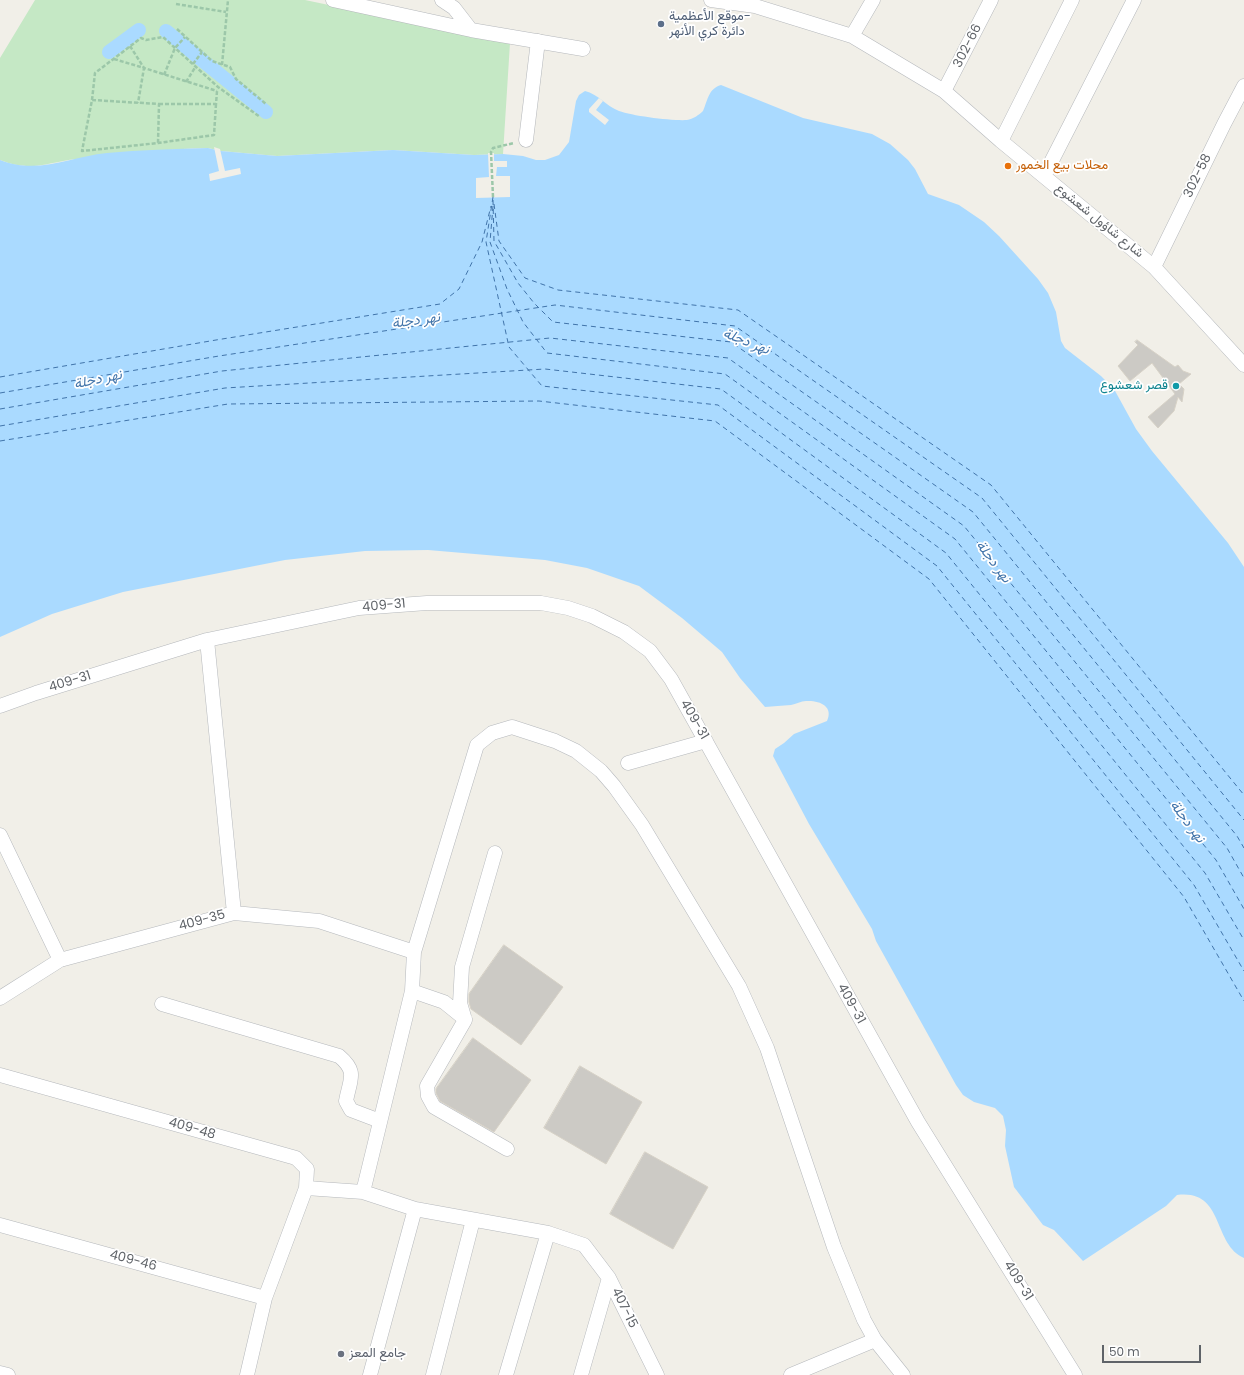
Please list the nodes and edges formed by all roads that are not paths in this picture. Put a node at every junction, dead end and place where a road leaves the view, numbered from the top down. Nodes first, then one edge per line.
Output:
1 (333, 0) edge
2 (442, 0) edge
3 (711, 0) edge
4 (873, 0) edge
5 (991, 0) edge
6 (1072, 0) edge
7 (1134, 0) edge
8 (751, 3) edge
9 (471, 30) junction
10 (852, 36) junction
11 (538, 42) junction
12 (583, 49) dead end
13 (1244, 86) edge
14 (944, 92) junction
15 (526, 140) road end
16 (1001, 141) junction
17 (1044, 176) junction
18 (1154, 267) junction
19 (1244, 365) edge
20 (207, 640) junction
21 (0, 706) edge
22 (706, 740) junction
23 (628, 763) dead end
24 (0, 835) edge
25 (494, 853) dead end
26 (234, 913) junction
27 (414, 952) junction
28 (60, 960) junction
29 (412, 992) junction
30 (0, 998) edge
31 (162, 1004) dead end
32 (465, 1020) junction
33 (0, 1075) edge
34 (380, 1120) junction
35 (507, 1149) dead end
36 (306, 1188) junction
37 (363, 1192) junction
38 (415, 1209) junction
39 (474, 1220) junction
40 (0, 1225) edge
41 (548, 1234) junction
42 (609, 1278) junction
43 (265, 1298) junction
44 (875, 1340) junction
45 (0, 1373) edge
46 (8, 1375) edge
47 (247, 1375) edge
48 (370, 1375) edge
49 (432, 1375) edge
50 (506, 1375) edge
51 (581, 1375) edge
52 (657, 1375) edge
53 (791, 1375) edge
54 (903, 1375) edge
55 (1075, 1375) edge

1 - 9 street
2 - 9 street
3 - 8 street, شارع شاؤول شعشوع
4 - 10 street
5 - 14 street, 302-66
6 - 16 street
7 - 17 street
8 - 10 street, شارع شاؤول شعشوع
9 - 11 street
10 - 14 street, شارع شاؤول شعشوع
11 - 12 street
11 - 15 street
13 - 18 street, 302-58
14 - 16 street, شارع شاؤول شعشوع
16 - 17 street, شارع شاؤول شعشوع
17 - 18 street, شارع شاؤول شعشوع
18 - 19 street, شارع شاؤول شعشوع
20 - 21 street, 409-31
20 - 22 street, 409-31
20 - 26 street
22 - 23 street
22 - 55 street, 409-31
24 - 28 street
25 - 32 street
26 - 27 street, 409-35
26 - 28 street, 409-35
27 - 29 street
27 - 44 street
28 - 30 street, 409-35
29 - 32 street
29 - 34 street
31 - 34 street
32 - 35 street
33 - 36 street, 409-48
34 - 37 street
36 - 37 street
36 - 43 street, 409-48
37 - 38 street
38 - 39 street
38 - 48 street
39 - 41 street
39 - 49 street
40 - 43 street, 409-46
41 - 42 street, 407-15
41 - 50 street
42 - 51 street
42 - 52 street, 407-15
43 - 47 street, 409-48
44 - 53 street
44 - 54 street
45 - 46 street

